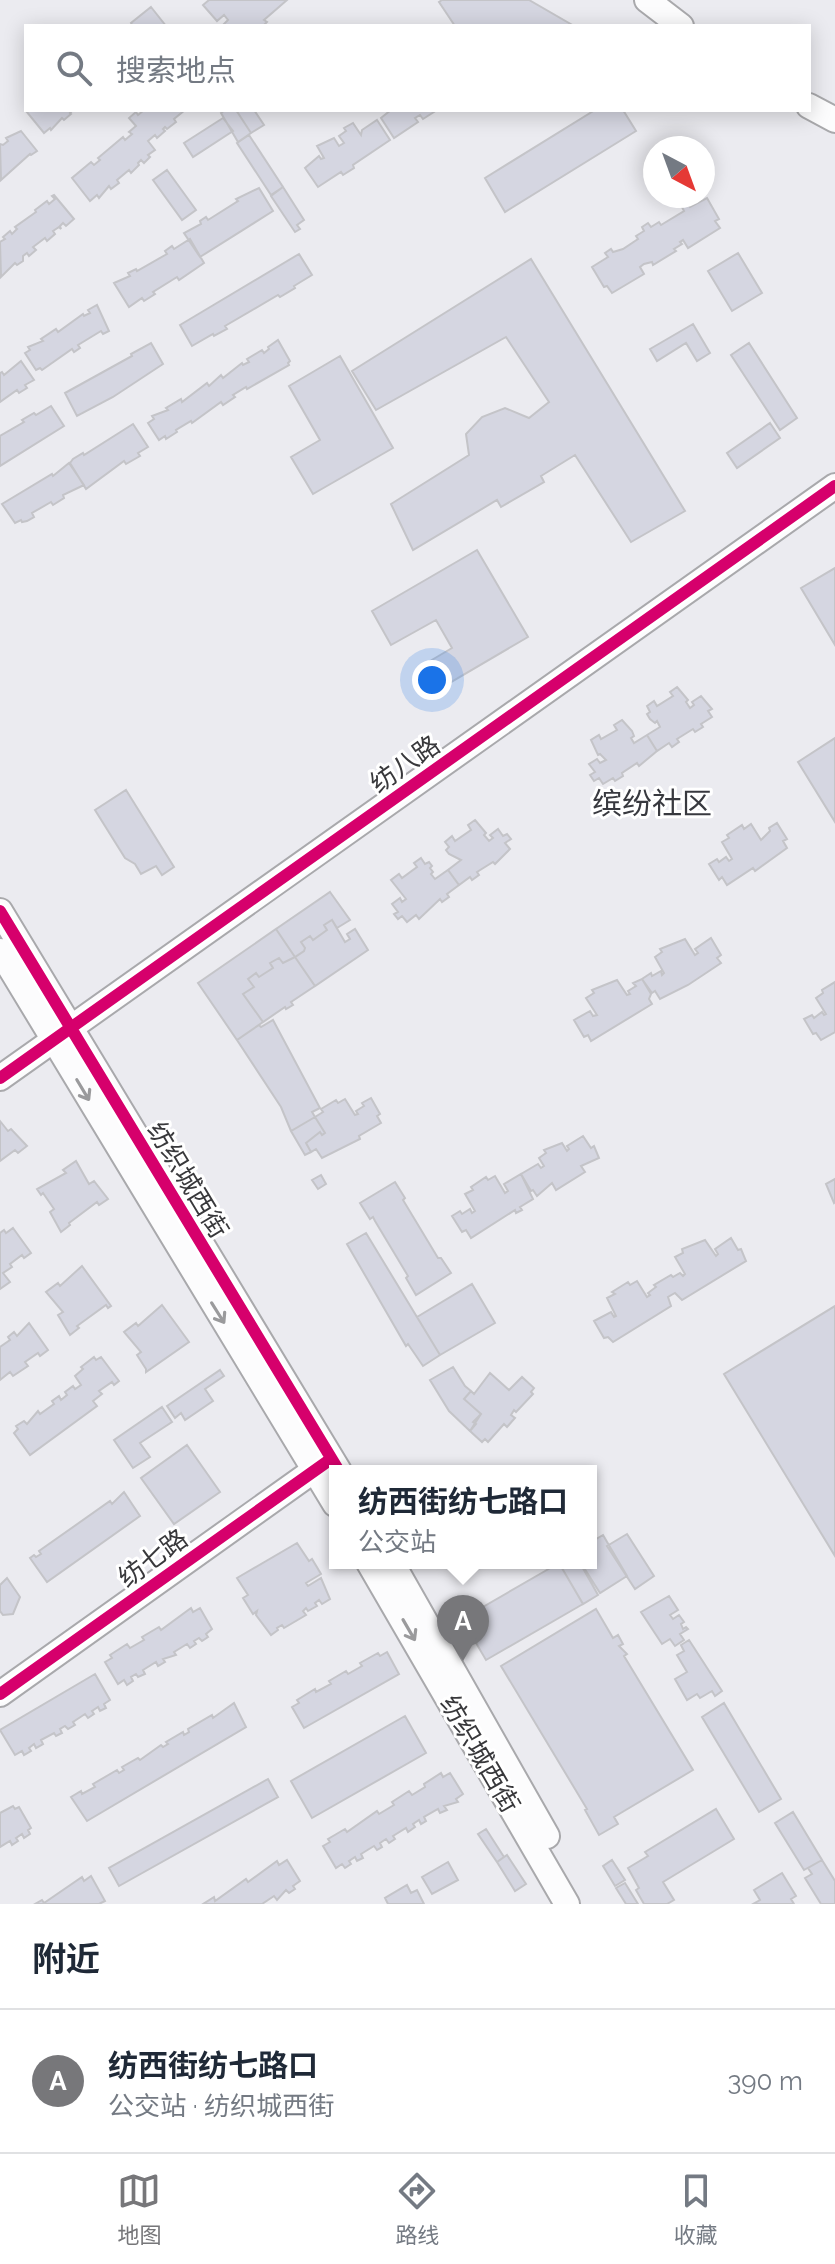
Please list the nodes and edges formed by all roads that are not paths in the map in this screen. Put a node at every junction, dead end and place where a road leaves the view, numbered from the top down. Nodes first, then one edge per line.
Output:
1 (647, 0) edge
2 (678, 24) edge
3 (811, 107) edge
4 (835, 120) edge
5 (835, 486) edge
6 (0, 911) edge
7 (0, 951) edge
8 (62, 1034) junction
9 (0, 1078) edge
10 (328, 1466) edge
11 (372, 1569) edge
12 (395, 1569) edge
13 (0, 1694) edge
14 (567, 1904) edge
15 (586, 1904) edge

1 - 2 street
3 - 4 street
5 - 8 street, 纺八路
6 - 8 street, 纺织城西街
7 - 8 street, 纺织城西街
8 - 9 street, 纺八路
8 - 10 street, 纺织城西街
10 - 13 street, 纺七路
11 -> 14 street, 纺织城西街
12 - 15 street, 纺织城西街

